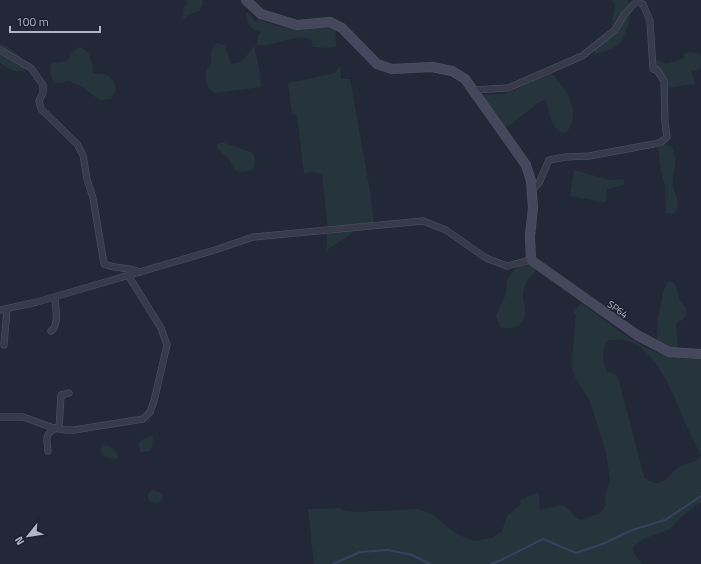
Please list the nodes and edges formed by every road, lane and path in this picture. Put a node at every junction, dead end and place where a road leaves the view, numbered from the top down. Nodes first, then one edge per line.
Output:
1 (246, 0) edge
2 (0, 50) edge
3 (473, 90) junction
4 (532, 190) junction
5 (531, 260) junction
6 (140, 272) junction
7 (128, 275) junction
8 (55, 297) junction
9 (7, 309) junction
10 (0, 310) edge
11 (51, 331) dead end
12 (4, 345) dead end
13 (701, 354) edge
14 (69, 393) dead end
15 (0, 417) edge
16 (57, 429) junction
17 (48, 451) dead end

1 - 3 street
2 - 6 street
3 - 4 street
3 - 4 street
4 - 5 street
5 - 6 street
5 - 13 street, SP64 / SP64
6 - 7 street
7 - 8 street
7 - 16 street
8 - 9 street
8 - 11 street
9 - 10 street
9 - 12 street
14 - 16 street
15 - 16 street
16 - 17 street

